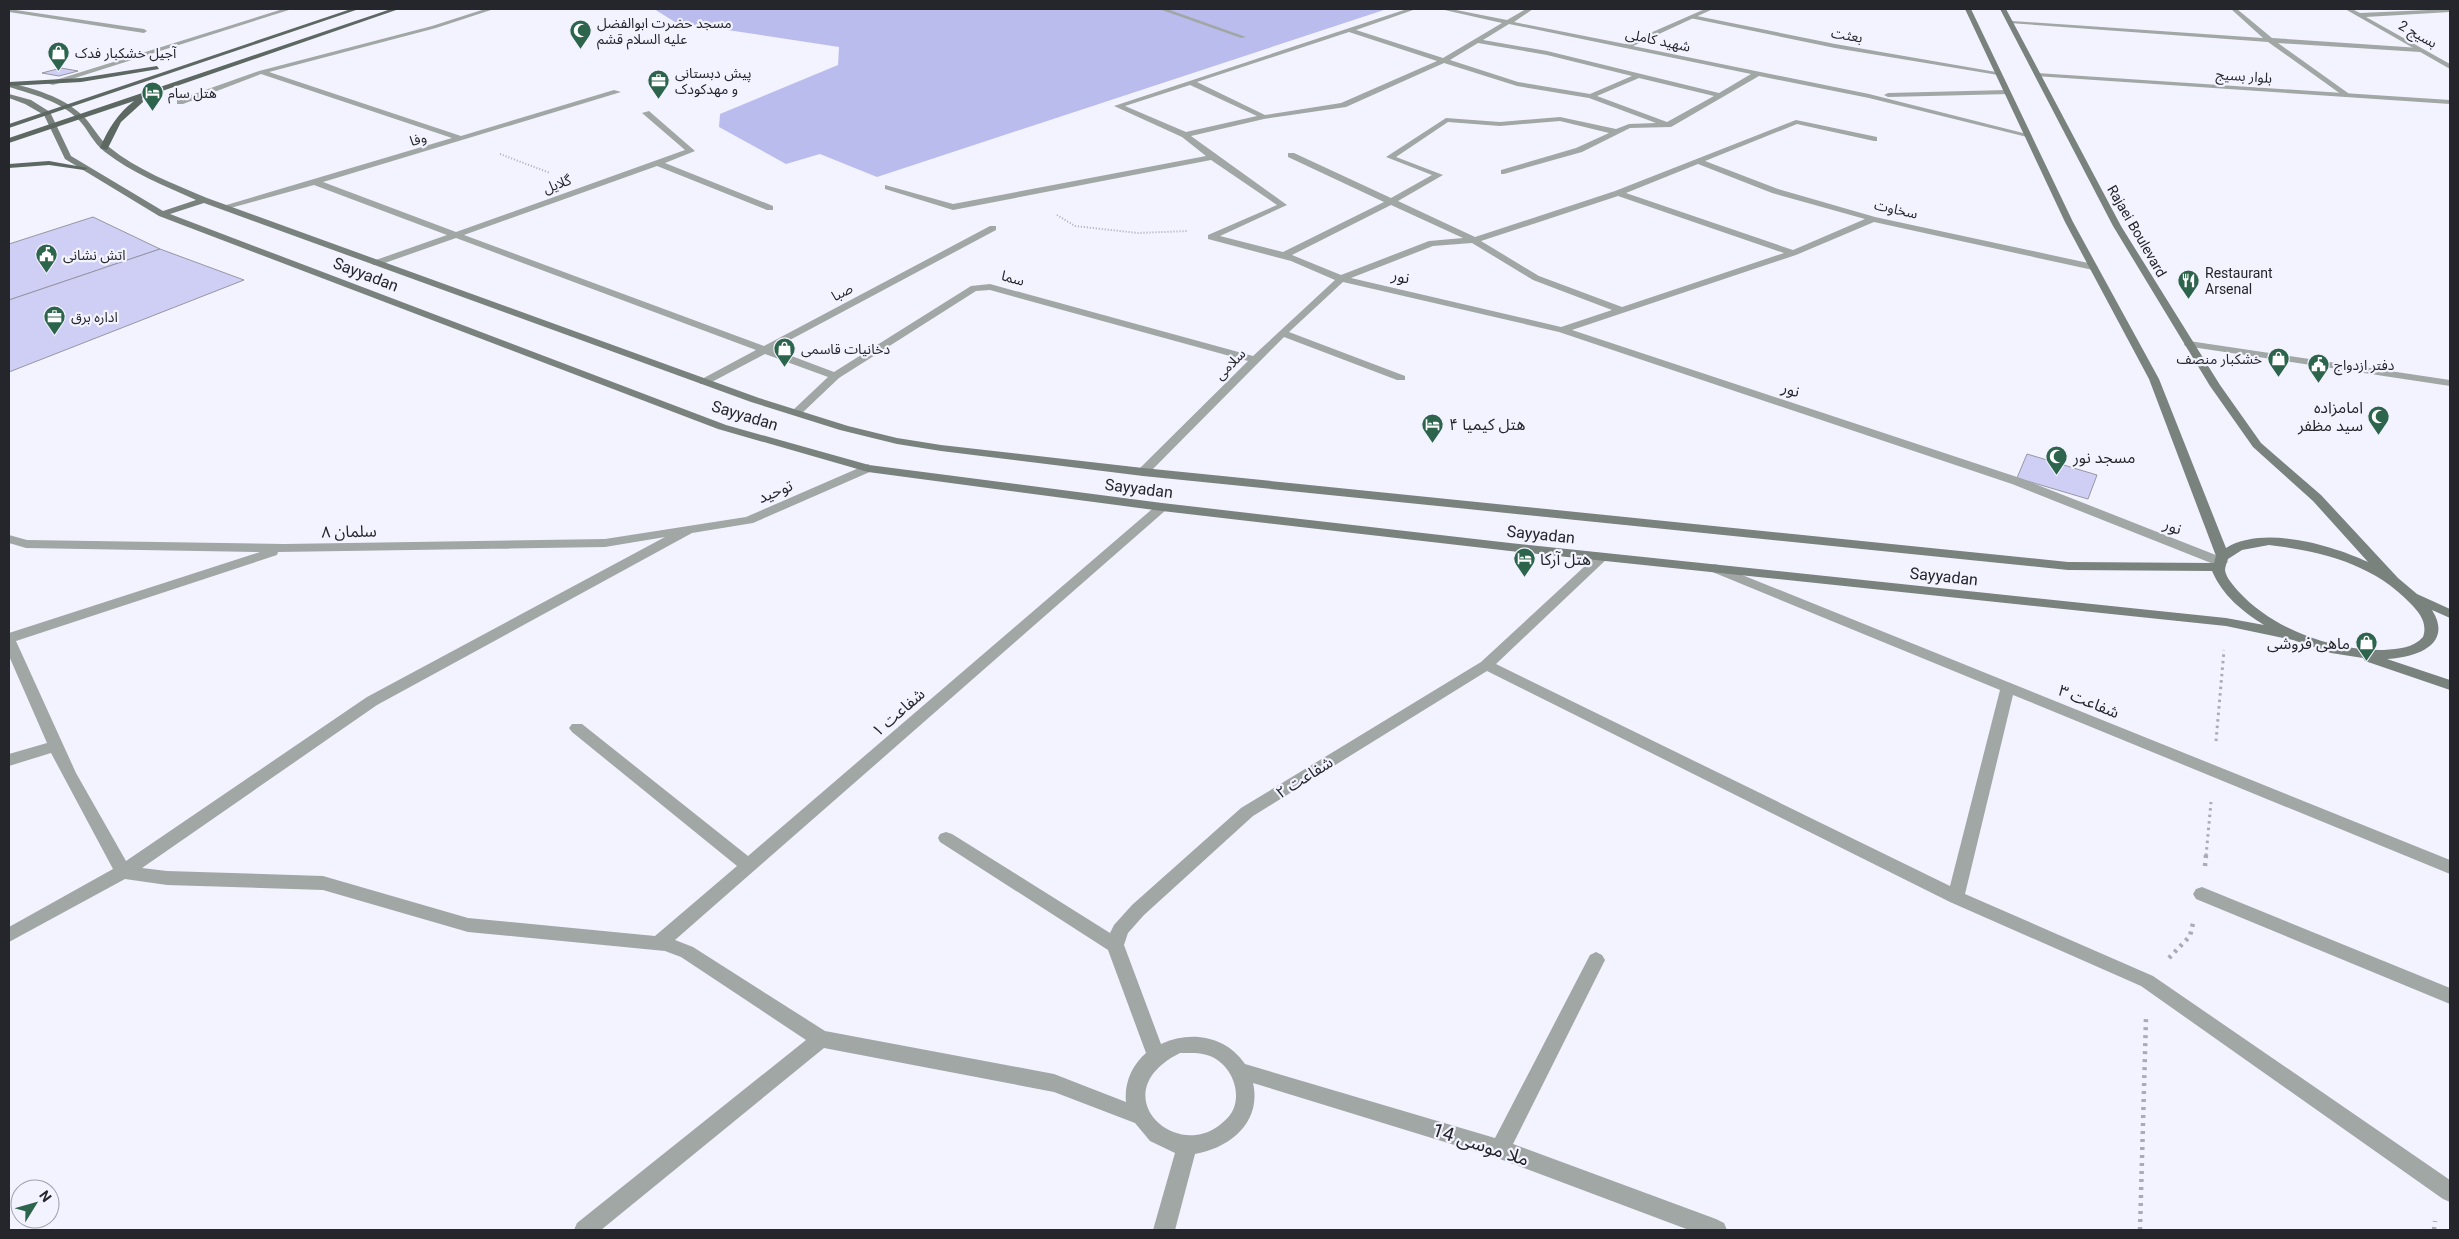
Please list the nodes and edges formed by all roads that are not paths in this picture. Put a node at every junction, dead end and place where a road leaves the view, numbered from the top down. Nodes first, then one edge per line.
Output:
1 (44, 9) edge
2 (289, 9) edge
3 (356, 9) edge
4 (396, 9) edge
5 (491, 9) edge
6 (1162, 9) edge
7 (1412, 9) edge
8 (1443, 9) edge
9 (1530, 9) edge
10 (1710, 9) edge
11 (1967, 9) edge
12 (2003, 9) edge
13 (2234, 9) edge
14 (2348, 9) edge
15 (9, 10) edge
16 (2449, 10) edge
17 (29, 13) junction
18 (2359, 15) junction
19 (1692, 17) junction
20 (9, 18) edge
21 (1510, 23) junction
22 (2012, 24) junction
23 (1349, 30) junction
24 (144, 31) dead end
25 (1243, 37) dead end
26 (2270, 40) junction
27 (1478, 41) junction
28 (1627, 46) junction
29 (2420, 50) junction
30 (202, 60) junction
31 (1446, 60) junction
32 (2450, 66) edge
33 (261, 72) junction
34 (1758, 73) junction
35 (1998, 73) junction
36 (1639, 75) junction
37 (2039, 79) junction
38 (50, 83) junction
39 (1193, 83) junction
40 (9, 85) edge
41 (157, 89) junction
42 (617, 92) dead end
43 (2007, 92) junction
44 (1720, 95) junction
45 (2345, 95) junction
46 (9, 96) edge
47 (1591, 96) junction
48 (1869, 96) junction
49 (180, 102) dead end
50 (2450, 102) edge
51 (66, 107) junction
52 (2450, 108) edge
53 (646, 112) dead end
54 (47, 114) junction
55 (79, 117) junction
56 (1264, 117) junction
57 (1668, 125) junction
58 (9, 126) edge
59 (52, 127) junction
60 (1617, 132) junction
61 (1185, 135) junction
62 (2027, 135) junction
63 (1874, 139) dead end
64 (462, 140) junction
65 (9, 141) edge
66 (104, 148) junction
67 (1290, 155) dead end
68 (1213, 157) junction
69 (1698, 161) junction
70 (657, 163) junction
71 (9, 166) edge
72 (84, 168) junction
73 (1504, 172) dead end
74 (315, 182) junction
75 (888, 187) dead end
76 (1618, 192) junction
77 (204, 200) junction
78 (1392, 201) junction
79 (226, 208) junction
80 (770, 208) dead end
81 (162, 214) junction
82 (1873, 219) junction
83 (993, 228) dead end
84 (456, 234) junction
85 (1474, 240) junction
86 (1793, 253) junction
87 (1285, 255) junction
88 (376, 262) junction
89 (2093, 267) junction
90 (1341, 279) junction
91 (1621, 310) junction
92 (1562, 330) junction
93 (1282, 333) junction
94 (2189, 344) junction
95 (763, 349) junction
96 (1254, 360) junction
97 (835, 376) junction
98 (1401, 378) dead end
99 (704, 382) junction
100 (2450, 383) edge
101 (796, 413) junction
102 (868, 468) junction
103 (1143, 472) junction
104 (1162, 507) junction
105 (690, 529) junction
106 (9, 539) edge
107 (284, 548) junction
108 (1603, 556) junction
109 (2220, 562) junction
110 (1715, 568) junction
111 (2394, 582) junction
112 (2413, 596) junction
113 (2450, 614) edge
114 (2296, 636) junction
115 (9, 640) edge
116 (2353, 652) junction
117 (1486, 665) junction
118 (2450, 685) edge
119 (2008, 687) junction
120 (577, 728) dead end
121 (56, 746) junction
122 (9, 760) edge
123 (946, 838) dead end
124 (748, 865) junction
125 (2450, 867) edge
126 (122, 872) junction
127 (2202, 894) road end
128 (1956, 897) junction
129 (9, 935) edge
130 (658, 944) junction
131 (1115, 946) junction
132 (1596, 960) dead end
133 (2450, 996) edge
134 (821, 1039) junction
135 (1156, 1055) junction
136 (1241, 1072) junction
137 (1140, 1116) junction
138 (1187, 1144) junction
139 (1500, 1149) junction
140 (2450, 1192) edge
141 (585, 1230) edge
142 (1164, 1230) edge
143 (1716, 1230) edge

1 - 17 street
2 - 38 street
3 - 30 main road
4 - 41 main road
5 - 33 street
6 - 25 street
7 - 23 street
8 - 21 street, شهید کاملی
9 - 21 street
10 - 19 street
11 - 35 main road
12 - 22 main road, Rajaei Boulevard
13 - 26 street
14 - 18 street, بسیج 2
15 - 17 street
16 - 18 street
17 - 20 street
17 - 24 street
18 - 29 street, بسیج 2
19 - 28 street
19 - 35 street, بعثت
21 - 27 street
21 - 28 street, شهید کاملی
22 - 26 street
22 - 37 main road, Rajaei Boulevard
23 - 31 street
23 - 39 street
26 - 29 street
26 - 45 street
27 - 31 street
27 - 36 street
28 - 34 street, شهید کاملی
29 - 32 street, بسیج 2
30 - 38 main road
30 - 51 main road
31 - 47 street
31 - 56 street
33 - 49 street
33 - 64 street
34 - 44 street
34 - 48 street, شهید کاملی
35 - 43 main road
36 - 44 street
36 - 47 street
37 - 45 street, بلوار بسیج
37 - 52 street, بلوار بسیج
37 - 94 main road, Rajaei Boulevard
38 - 40 main road
39 - 56 street
39 - 61 street
40 - 51 main road, Sayyadan
41 - 55 main road
41 - 66 main road
42 - 64 street, وفا
43 - 48 street
43 - 62 main road
44 - 57 street
45 - 50 street, بلوار بسیج
46 - 54 main road
47 - 57 street
48 - 62 street
51 - 54 main road
51 - 55 main road, Sayyadan
53 - 70 street, گلایل
54 - 58 main road
54 - 59 main road, Sayyadan
55 - 59 main road
55 - 66 main road, Sayyadan
56 - 61 street
57 - 60 street
59 - 65 main road
59 - 72 main road, Sayyadan
60 - 73 street
60 - 78 street
61 - 68 street
62 - 89 main road
63 - 69 street
64 - 74 street, وفا
66 - 77 main road, Sayyadan
67 - 78 street
68 - 75 street
68 - 87 street, نور
69 - 76 street
69 - 82 street, سخاوت
70 - 80 street
70 - 84 street, گلایل
71 - 72 main road
72 - 81 main road, Sayyadan
74 - 79 street, وفا
74 - 84 street
76 - 85 street
76 - 86 street
77 - 79 main road, Sayyadan
77 - 81 main road
78 - 85 street
78 - 87 street
79 - 88 main road, Sayyadan
81 - 102 main road, Sayyadan
82 - 86 street
82 - 89 street, سخاوت
83 - 95 street, صبا
84 - 88 street, گلایل
84 - 95 street
85 - 90 street
85 - 91 street
86 - 91 street
87 - 90 street, نور
88 - 99 main road, Sayyadan
89 - 109 main road
90 - 92 street, نور
90 - 93 street, سلامی
91 - 92 street
92 - 109 street, نور
93 - 96 street, سلامی
93 - 98 street
94 - 100 street
94 - 111 main road, Rajaei Boulevard
95 - 97 street
95 - 99 street, صبا
96 - 97 street, سما
96 - 103 street, سلامی
97 - 101 street, سما
99 - 101 main road, Sayyadan
101 - 103 main road, Sayyadan
102 - 104 main road, Sayyadan
102 - 105 street, توحید
103 - 109 main road, Sayyadan
104 - 108 main road, Sayyadan
104 - 124 street, شفاعت ۱
105 - 107 street, سلمان ۸
105 - 126 street
106 - 107 street, سلمان ۸
107 - 115 street
108 - 110 main road, Sayyadan
108 - 117 street, شفاعت ۲
109 - 111 main road
109 - 114 main road
110 - 114 main road, Sayyadan
110 - 119 street, شفاعت ۳
111 - 112 main road
112 - 113 main road
112 - 116 main road
114 - 116 main road
115 - 121 street
116 - 118 main road
117 - 128 street
117 - 131 street, شفاعت ۲
119 - 125 street, شفاعت ۳
119 - 128 street
120 - 124 street
121 - 122 street
121 - 126 street
123 - 131 street
124 - 130 street, شفاعت ۱
126 - 129 street
126 - 130 street
127 - 133 street
128 - 140 street
130 - 134 street
131 - 135 street
132 - 139 street
134 - 137 street
134 - 141 street
135 - 136 street
135 - 137 street
136 - 138 street
136 - 139 street, ملا موسی 14
137 - 138 street
138 - 142 street
139 - 143 street, ملا موسی 14

